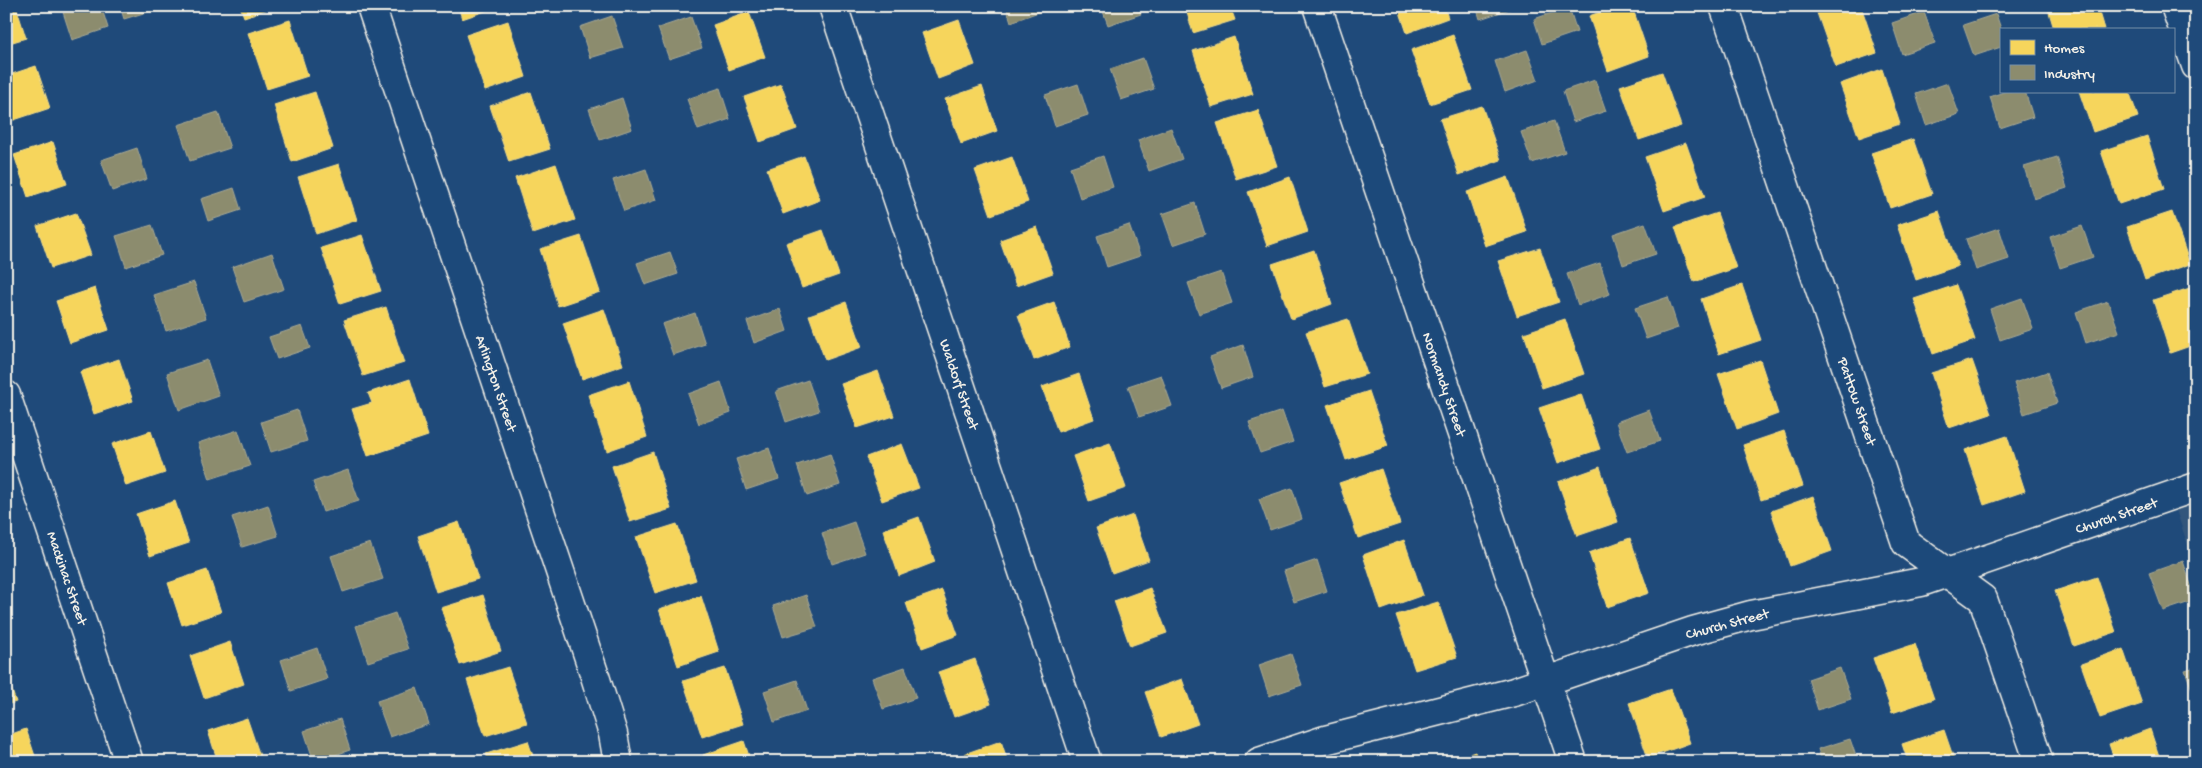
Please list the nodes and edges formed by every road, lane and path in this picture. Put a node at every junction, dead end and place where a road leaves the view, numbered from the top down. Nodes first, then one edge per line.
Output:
1 (370, 6) edge
2 (833, 6) edge
3 (1317, 6) edge
4 (1724, 6) edge
5 (2175, 6) edge
6 (2196, 66) edge
7 (6, 395) edge
8 (2196, 488) edge
9 (1946, 573) junction
10 (1545, 681) junction
11 (129, 762) edge
12 (618, 762) edge
13 (1087, 762) edge
14 (1259, 762) edge
15 (1573, 762) edge
16 (2039, 762) edge

1 - 12 street, Arlington Street
2 - 13 street, Waldorf Street
3 - 10 street, Normandy Street
4 - 9 street, Pattow Street
5 - 6 street
7 - 11 street, Mackinac Street
8 - 9 street, Church Street
9 - 10 street, Church Street
9 - 16 street, Pattow Street
10 - 14 street, Church Street
10 - 15 street, Normandy Street

